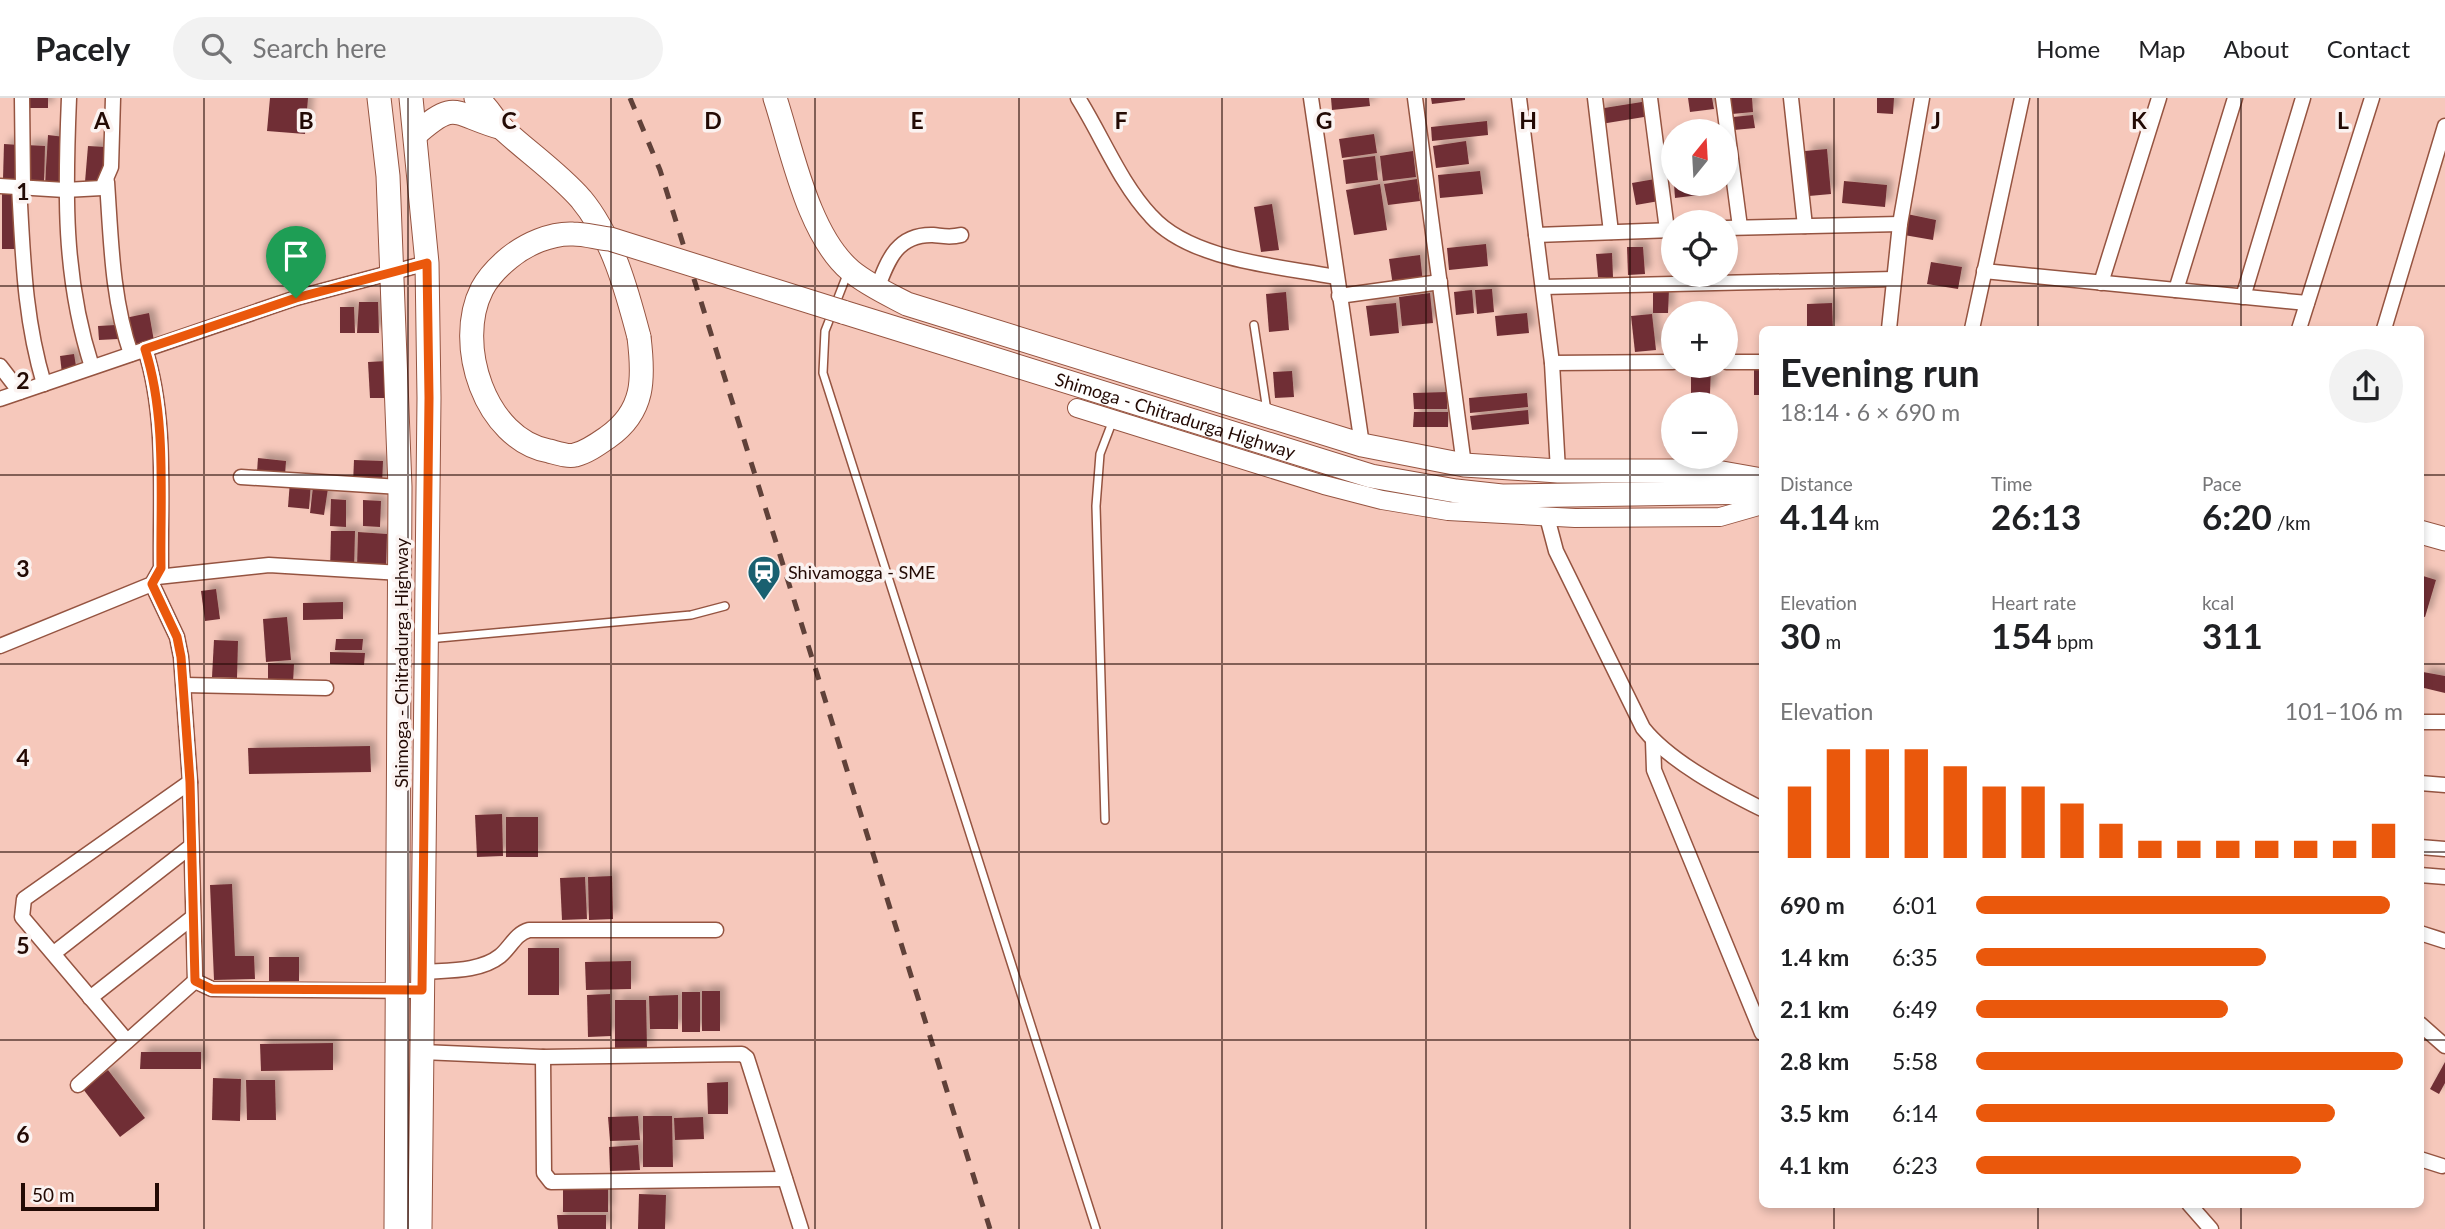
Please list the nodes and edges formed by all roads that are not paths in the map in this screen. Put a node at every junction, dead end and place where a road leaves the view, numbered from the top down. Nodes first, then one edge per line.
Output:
1 (22, 98) edge
2 (69, 98) edge
3 (113, 98) edge
4 (379, 98) edge
5 (411, 98) edge
6 (430, 98) edge
7 (775, 98) edge
8 (1078, 98) edge
9 (1311, 98) edge
10 (1415, 98) edge
11 (1519, 98) edge
12 (1595, 98) edge
13 (1650, 98) edge
14 (1723, 98) edge
15 (1791, 98) edge
16 (1922, 98) edge
17 (2022, 98) edge
18 (2159, 98) edge
19 (2235, 98) edge
20 (2304, 98) edge
21 (2372, 98) edge
22 (467, 105) edge
23 (2445, 126) edge
24 (415, 135) junction
25 (107, 182) junction
26 (0, 186) edge
27 (21, 186) junction
28 (65, 190) junction
29 (1667, 210) edge
30 (1731, 210) edge
31 (1900, 224) junction
32 (1805, 226) junction
33 (1738, 228) edge
34 (1661, 230) edge
35 (1611, 232) junction
36 (1536, 234) junction
37 (961, 235) dead end
38 (604, 238) edge
39 (604, 238) edge
40 (604, 238) edge
41 (604, 238) edge
42 (427, 263) junction
43 (849, 269) junction
44 (1984, 271) junction
45 (391, 272) junction
46 (1336, 277) junction
47 (1894, 279) junction
48 (1440, 282) junction
49 (2101, 283) junction
50 (1543, 287) junction
51 (877, 289) junction
52 (2176, 290) junction
53 (1339, 296) junction
54 (2243, 297) junction
55 (2308, 303) junction
56 (1254, 325) dead end
57 (1889, 326) edge
58 (1973, 326) edge
59 (2300, 326) edge
60 (2385, 326) edge
61 (138, 351) junction
62 (1661, 362) edge
63 (1738, 362) edge
64 (1759, 362) edge
65 (1552, 363) junction
66 (0, 366) edge
67 (92, 367) junction
68 (44, 384) junction
69 (20, 392) junction
70 (0, 399) edge
71 (1077, 408) dead end
72 (1267, 416) junction
73 (1114, 419) junction
74 (1362, 445) junction
75 (1464, 465) junction
76 (1558, 471) junction
77 (241, 477) dead end
78 (1759, 479) edge
79 (400, 487) junction
80 (1759, 492) edge
81 (1759, 506) edge
82 (1547, 517) junction
83 (2424, 533) edge
84 (2444, 538) edge
85 (401, 573) junction
86 (155, 581) junction
87 (725, 606) dead end
88 (424, 639) junction
89 (0, 646) edge
90 (184, 685) junction
91 (326, 688) dead end
92 (2424, 722) edge
93 (2445, 722) edge
94 (1653, 741) junction
95 (190, 782) junction
96 (2424, 783) edge
97 (2445, 785) edge
98 (1759, 808) edge
99 (1105, 820) dead end
100 (190, 847) junction
101 (2424, 847) edge
102 (2445, 849) edge
103 (2424, 875) edge
104 (2445, 877) edge
105 (193, 917) junction
106 (716, 930) dead end
107 (2424, 934) edge
108 (2445, 941) edge
109 (54, 953) junction
110 (195, 981) junction
111 (422, 981) junction
112 (398, 990) junction
113 (90, 998) junction
114 (1759, 1026) edge
115 (2424, 1028) edge
116 (127, 1041) junction
117 (2445, 1046) edge
118 (422, 1052) junction
119 (543, 1057) junction
120 (78, 1086) dead end
121 (2424, 1160) edge
122 (2442, 1166) dead end
123 (785, 1179) junction
124 (2193, 1208) edge
125 (396, 1229) edge
126 (420, 1229) edge
127 (801, 1229) edge
128 (1096, 1229) edge
129 (2211, 1229) edge

1 - 27 street
2 - 28 street
3 - 25 street
4 - 45 main road, Shimoga - Chitradurga Highway
5 - 24 main road, Shimoga - Chitradurga Highway
6 - 22 main road, Shimoga - Chitradurga Highway
7 - 43 main road
8 - 46 street
9 - 46 street
10 - 48 street
11 - 36 street
12 - 35 street
13 - 29 street
14 - 30 street
15 - 32 street
16 - 31 street
17 - 44 street
18 - 49 street
19 - 52 street
20 - 54 street
21 - 55 street
22 - 24 main road
22 - 38 main road, Shimoga - Chitradurga Highway, bridge
23 - 60 street
24 - 42 main road, Shimoga - Chitradurga Highway
25 - 28 street
25 - 61 street
26 - 27 street
27 - 28 street
27 - 68 street
28 - 67 street
31 - 32 street
31 - 47 street
32 - 33 street
34 - 35 street
35 - 36 street
36 - 50 street
37 - 51 street
39 - 40 main road, Shimoga - Chitradurga Highway, bridge
41 - 80 main road, Shimoga - Chitradurga Highway, bridge
42 - 45 street
42 - 88 main road, Shimoga - Chitradurga Highway
43 - 51 main road
43 - 128 lane
44 - 49 street
44 - 58 street
45 - 61 street
45 - 79 main road, Shimoga - Chitradurga Highway
46 - 53 street
47 - 50 street
47 - 57 street
48 - 53 street
48 - 75 street
49 - 52 street
50 - 65 street
51 - 72 main road
52 - 54 street
53 - 74 street
54 - 55 street
55 - 59 street
56 - 72 lane
61 - 67 street
61 - 86 street
62 - 65 street
63 - 64 street
65 - 76 street
66 - 69 street
67 - 68 street
68 - 69 street
69 - 70 street
71 - 73 street
72 - 74 main road
73 - 82 street
73 - 99 lane
74 - 75 main road
75 - 76 main road
76 - 78 main road
77 - 79 street
79 - 85 main road, Shimoga - Chitradurga Highway
81 - 82 street
82 - 94 street
83 - 84 main road
85 - 86 street
85 - 112 main road, Shimoga - Chitradurga Highway
86 - 89 street
86 - 90 street
87 - 88 lane
88 - 111 main road, Shimoga - Chitradurga Highway
90 - 91 street
90 - 95 street
92 - 93 street
94 - 98 street
94 - 114 street
95 - 100 street
95 - 109 street
96 - 97 street
100 - 105 street
100 - 109 street
101 - 102 street
103 - 104 street
105 - 110 street
105 - 113 street
106 - 111 street
107 - 108 street
109 - 113 street
110 - 112 street
110 - 116 street
111 - 112 street
111 - 118 main road, Shimoga - Chitradurga Highway
112 - 125 main road, Shimoga - Chitradurga Highway
113 - 116 street
115 - 117 street
116 - 120 street
118 - 119 street
118 - 126 main road, Shimoga - Chitradurga Highway
119 - 123 street
119 - 123 street
121 - 122 street
123 - 127 street
124 - 129 street

